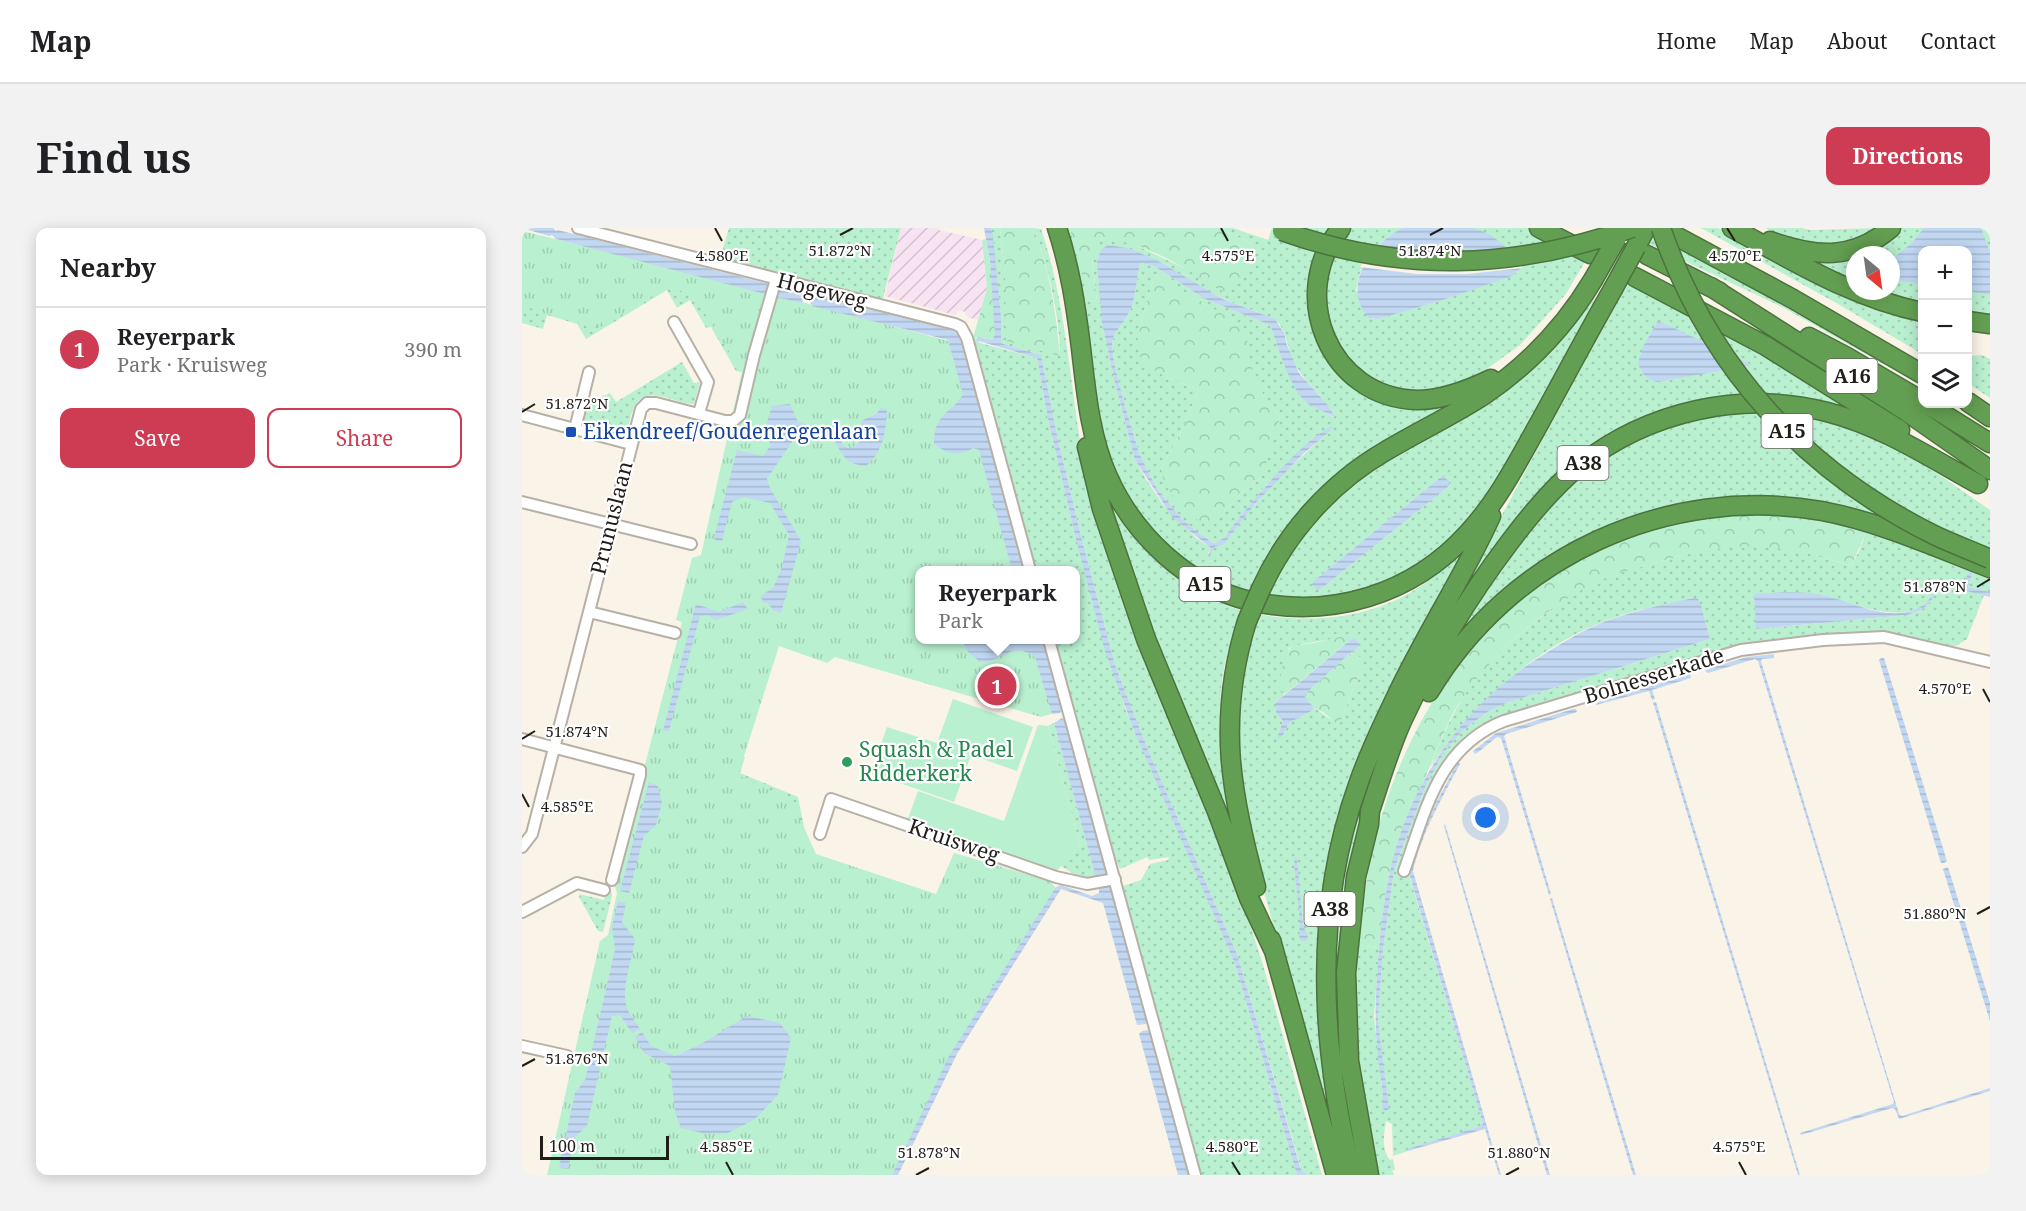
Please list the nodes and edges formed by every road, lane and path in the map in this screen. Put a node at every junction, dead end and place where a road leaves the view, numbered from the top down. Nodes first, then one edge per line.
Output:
1 (578, 228) edge
2 (1057, 228) edge
3 (1341, 228) edge
4 (1539, 228) edge
5 (1646, 228) edge
6 (1661, 228) edge
7 (1891, 228) edge
8 (1734, 229) edge
9 (1278, 230) edge
10 (1622, 238) edge
11 (1590, 254) dead end
12 (1635, 277) dead end
13 (775, 282) junction
14 (1711, 287) junction
15 (1918, 311) edge
16 (674, 322) dead end
17 (1972, 322) edge
18 (1990, 324) edge
19 (1080, 337) junction
20 (1520, 367) junction
21 (1918, 371) edge
22 (589, 372) dead end
23 (1918, 398) edge
24 (1972, 405) edge
25 (1933, 408) edge
26 (699, 413) junction
27 (522, 415) edge
28 (1990, 417) edge
29 (575, 429) junction
30 (1990, 443) edge
31 (631, 444) junction
32 (1990, 470) edge
33 (1512, 471) junction
34 (1984, 488) edge
35 (522, 502) edge
36 (612, 524) junction
37 (691, 544) dead end
38 (1990, 559) edge
39 (1029, 566) edge
40 (1990, 568) edge
41 (589, 612) junction
42 (675, 633) dead end
43 (1050, 644) edge
44 (1990, 662) edge
45 (522, 739) edge
46 (555, 747) junction
47 (1369, 824) junction
48 (820, 834) dead end
49 (522, 847) edge
50 (1404, 871) dead end
51 (612, 880) dead end
52 (1107, 880) junction
53 (603, 890) dead end
54 (522, 912) edge
55 (1274, 951) junction
56 (522, 1046) edge
57 (567, 1056) dead end
58 (1196, 1175) edge
59 (1336, 1175) edge
60 (1352, 1175) edge
61 (1369, 1175) edge

1 - 13 street, Hogeweg
2 - 19 highway, A15
3 - 20 highway
4 - 11 highway
5 - 10 highway
6 - 21 highway, A16
6 - 38 highway, A15, bridge
7 - 8 highway
8 - 15 highway
9 - 10 highway, bridge
10 - 14 highway, A16
10 - 20 highway, bridge
10 - 33 highway, A38, bridge
12 - 34 highway, A38
13 - 26 street, Prunuslaan
13 - 39 street, Hogeweg
14 - 23 highway, A16
14 - 32 highway, A16
16 - 26 street
17 - 18 highway
19 - 33 highway, A15
19 - 55 highway
20 - 55 highway, bridge
22 - 29 street
24 - 28 highway
25 - 30 highway
26 - 31 street, Prunuslaan
27 - 29 street
29 - 31 street
31 - 36 street, Prunuslaan
33 - 60 highway, A38
34 - 47 highway, A38
35 - 36 street
36 - 37 street
36 - 41 street, Prunuslaan
40 - 47 highway, A38
41 - 42 street
41 - 46 street, Prunuslaan
43 - 52 street
44 - 50 street, Bolnesserkade
45 - 46 street
46 - 49 street, Prunuslaan
46 - 51 street
47 - 61 highway, A38
48 - 52 street, Kruisweg
52 - 58 street
53 - 54 street
55 - 59 highway
56 - 57 street

